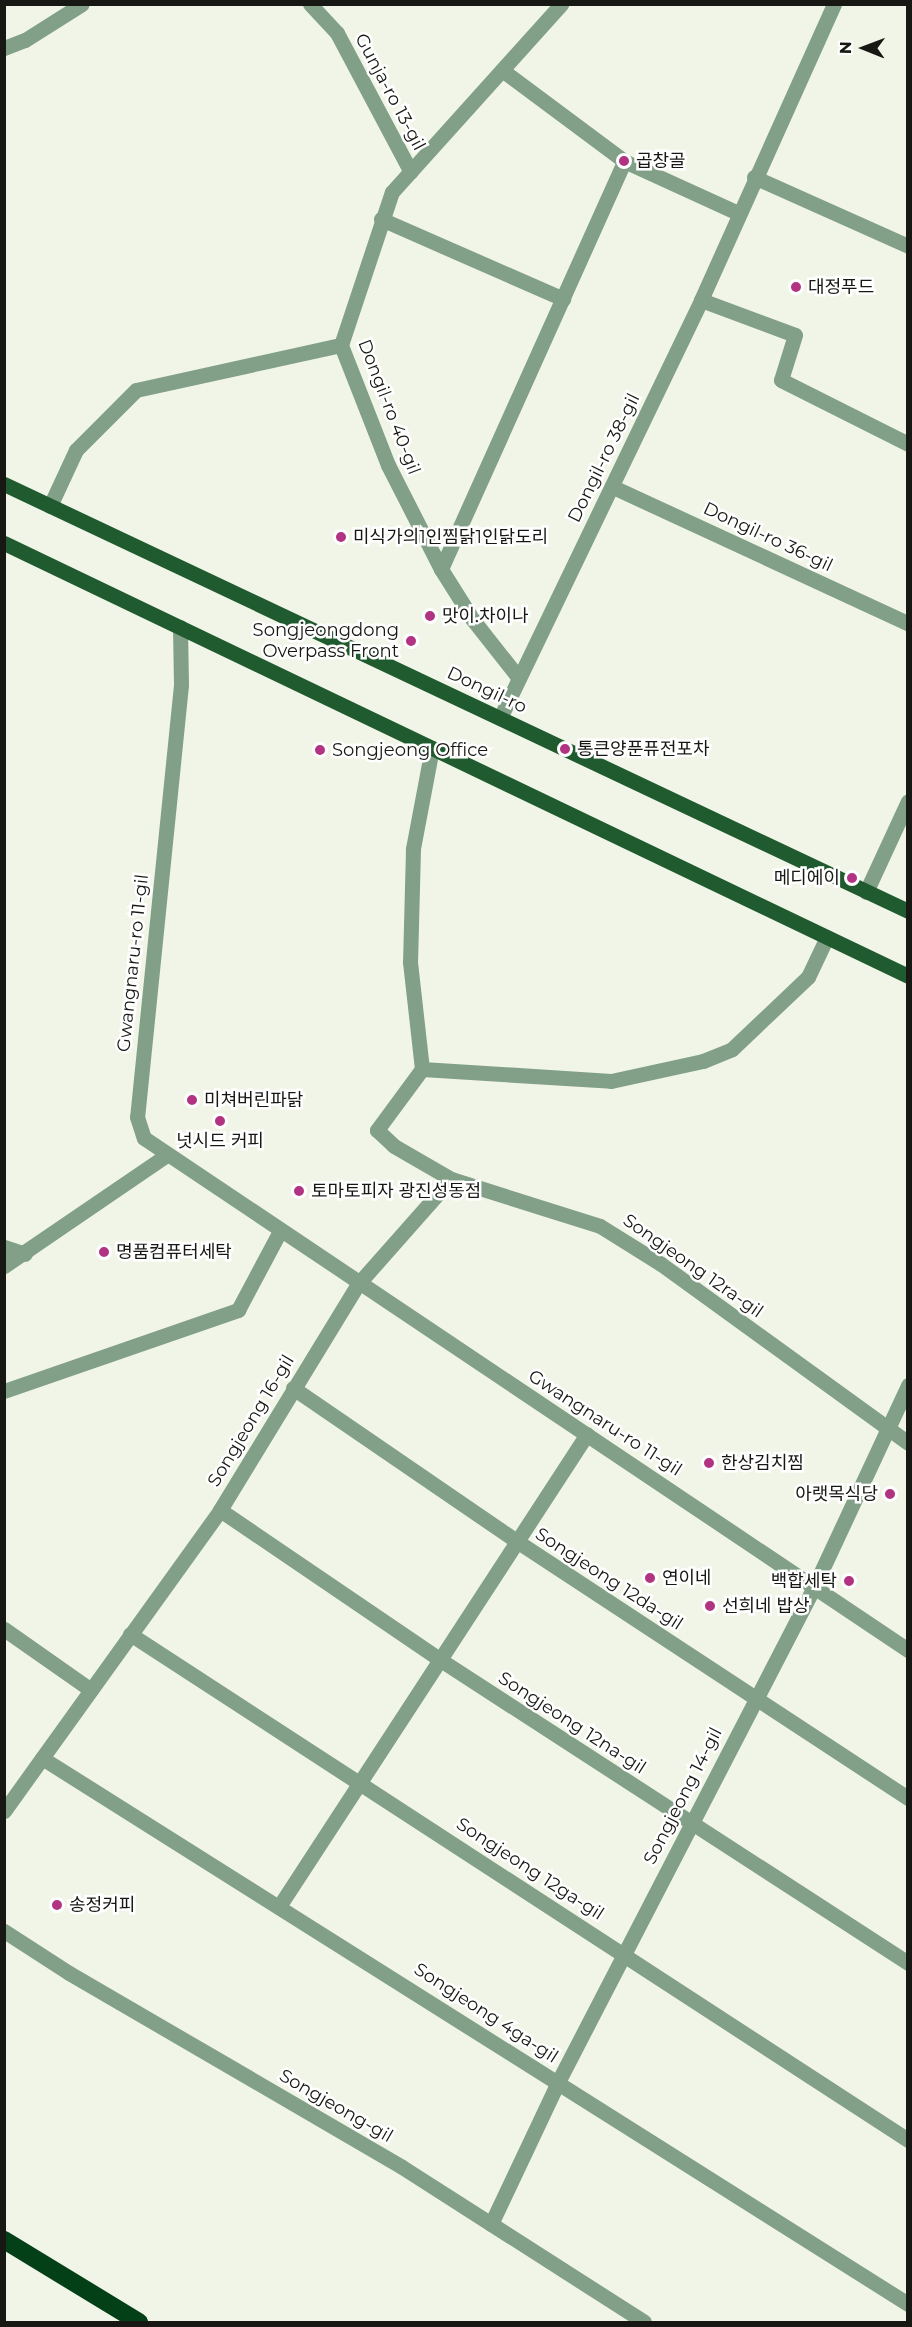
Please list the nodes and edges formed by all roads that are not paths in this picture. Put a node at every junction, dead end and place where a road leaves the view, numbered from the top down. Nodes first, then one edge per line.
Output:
1 (82, 4) edge
2 (310, 4) edge
3 (561, 4) edge
4 (834, 4) edge
5 (4, 48) edge
6 (502, 70) junction
7 (624, 161) junction
8 (411, 172) junction
9 (754, 177) junction
10 (738, 213) junction
11 (381, 219) junction
12 (908, 246) edge
13 (563, 300) junction
14 (701, 300) junction
15 (340, 345) junction
16 (908, 444) edge
17 (4, 484) edge
18 (613, 487) junction
19 (50, 506) junction
20 (4, 543) edge
21 (441, 569) junction
22 (908, 622) edge
23 (180, 627) junction
24 (518, 677) junction
25 (500, 718) junction
26 (432, 748) junction
27 (908, 801) edge
28 (866, 892) junction
29 (908, 911) edge
30 (827, 937) junction
31 (908, 976) edge
32 (422, 1069) junction
33 (165, 1156) junction
34 (451, 1179) junction
35 (280, 1232) junction
36 (4, 1247) edge
37 (25, 1254) junction
38 (4, 1266) edge
39 (358, 1284) junction
40 (908, 1385) edge
41 (293, 1388) junction
42 (4, 1391) edge
43 (887, 1429) junction
44 (587, 1434) junction
45 (908, 1443) edge
46 (220, 1510) junction
47 (514, 1540) junction
48 (814, 1587) junction
49 (4, 1629) edge
50 (130, 1634) junction
51 (908, 1650) edge
52 (439, 1659) junction
53 (91, 1690) junction
54 (755, 1699) junction
55 (42, 1758) junction
56 (358, 1781) junction
57 (908, 1798) edge
58 (4, 1811) edge
59 (691, 1824) junction
60 (280, 1905) junction
61 (4, 1931) edge
62 (624, 1953) junction
63 (908, 1963) edge
64 (558, 2082) junction
65 (908, 2140) edge
66 (491, 2224) junction
67 (4, 2240) edge
68 (908, 2304) edge
69 (139, 2322) edge
70 (644, 2322) edge

1 - 5 street
2 - 8 street, Gunja-ro 13-gil
3 - 6 street, Dongil-ro 40-gil
4 - 9 street, Dongil-ro 38-gil
6 - 7 street
6 - 8 street, Dongil-ro 40-gil
7 - 10 street
7 - 13 street
8 - 11 street, Dongil-ro 40-gil
9 - 10 street, Dongil-ro 38-gil
9 - 12 street
10 - 14 street, Dongil-ro 38-gil
11 - 13 street
11 - 15 street, Dongil-ro 40-gil
13 - 21 street
14 - 16 street
14 - 18 street, Dongil-ro 38-gil
15 - 19 street
15 - 21 street, Dongil-ro 40-gil
17 - 19 main road, Dongil-ro
18 - 22 street, Dongil-ro 36-gil
18 - 24 street, Dongil-ro 38-gil
19 - 25 main road, Dongil-ro
20 - 23 main road
21 - 24 street, Dongil-ro 40-gil
23 - 26 main road
23 - 33 street, Gwangnaru-ro 11-gil
24 - 25 street, Dongil-ro 38-gil
25 - 28 main road, Dongil-ro
26 - 30 main road
26 - 32 street
27 - 28 street
28 - 29 main road, Dongil-ro
30 - 31 main road
30 - 32 street
32 - 34 street, Songjeong 12ra-gil
33 - 35 street, Gwangnaru-ro 11-gil
33 - 37 street
34 - 39 street, Songjeong 16-gil
34 - 43 street, Songjeong 12ra-gil
35 - 39 street, Gwangnaru-ro 11-gil
35 - 42 street
36 - 37 street
37 - 38 street
39 - 41 street, Songjeong 16-gil
39 - 44 street, Gwangnaru-ro 11-gil
40 - 43 street, Songjeong 14-gil
41 - 46 street, Songjeong 16-gil
41 - 47 street, Songjeong 12da-gil
43 - 45 street, Songjeong 12ra-gil
43 - 48 street, Songjeong 14-gil
44 - 47 street
44 - 48 street, Gwangnaru-ro 11-gil
46 - 50 street, Songjeong 16-gil
46 - 52 street, Songjeong 12na-gil
47 - 52 street
47 - 54 street, Songjeong 12da-gil
48 - 51 street, Gwangnaru-ro 11-gil
48 - 54 street, Songjeong 14-gil
49 - 53 street
50 - 53 street, Songjeong 16-gil
50 - 56 street, Songjeong 12ga-gil
52 - 56 street
52 - 59 street, Songjeong 12na-gil
53 - 55 street, Songjeong 16-gil
54 - 57 street, Songjeong 12da-gil
54 - 59 street, Songjeong 14-gil
55 - 58 street, Songjeong 16-gil
55 - 60 street, Songjeong 4ga-gil
56 - 60 street
56 - 62 street, Songjeong 12ga-gil
59 - 62 street, Songjeong 14-gil
59 - 63 street, Songjeong 12na-gil
60 - 64 street, Songjeong 4ga-gil
61 - 66 street, Songjeong-gil
62 - 64 street, Songjeong 14-gil
62 - 65 street, Songjeong 12ga-gil
64 - 66 street, Songjeong 14-gil
64 - 68 street, Songjeong 4ga-gil
66 - 70 street, Songjeong-gil
67 - 69 highway

